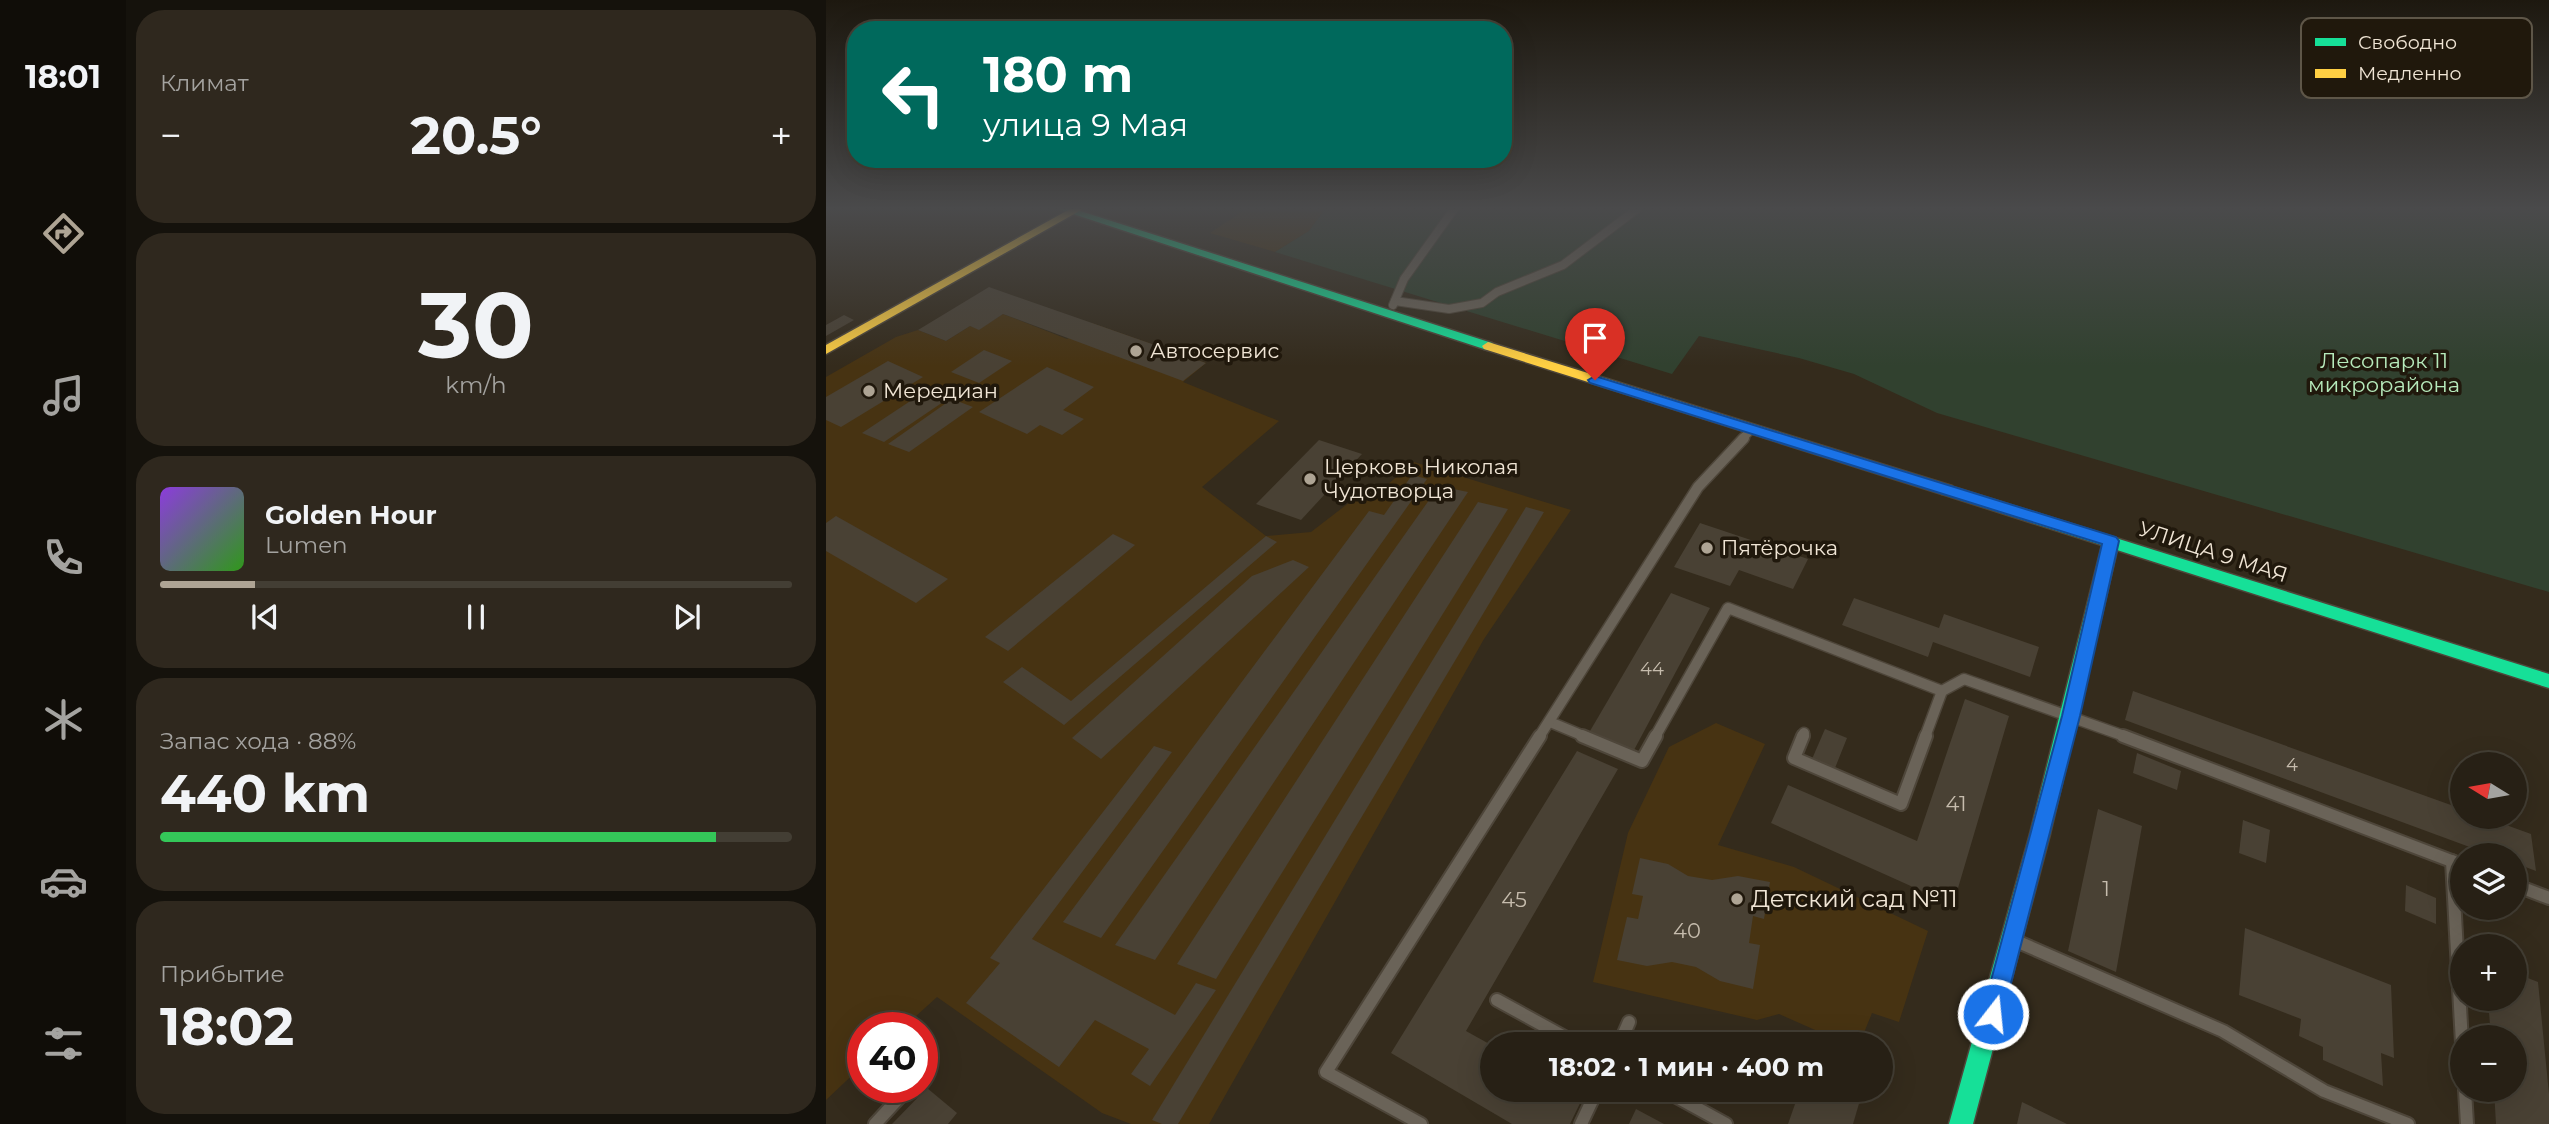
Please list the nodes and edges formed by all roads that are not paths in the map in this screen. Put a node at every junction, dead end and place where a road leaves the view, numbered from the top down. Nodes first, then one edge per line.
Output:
1 (981, 261) edge
2 (1239, 261) edge
3 (1417, 261) edge
4 (1568, 261) edge
5 (1391, 308) junction
6 (826, 350) edge
7 (1751, 430) junction
8 (2111, 541) junction
9 (2549, 681) edge
10 (1942, 691) junction
11 (2071, 716) junction
12 (1549, 722) junction
13 (1804, 733) dead end
14 (2450, 860) edge
15 (2527, 890) edge
16 (2549, 898) edge
17 (2459, 920) edge
18 (2014, 941) junction
19 (1497, 1000) dead end
20 (1629, 1022) dead end
21 (2462, 1025) edge
22 (1555, 1032) edge
23 (1625, 1032) edge
24 (1591, 1102) edge
25 (1686, 1102) edge
26 (2466, 1102) edge
27 (894, 1103) edge
28 (875, 1124) edge
29 (1421, 1124) edge
30 (1581, 1124) edge
31 (1726, 1124) edge
32 (1961, 1124) edge
33 (2408, 1124) edge
34 (2467, 1124) edge

1 - 6 main road
2 - 5 main road, УЛИЦА 9 МАЯ
3 - 5 lane
4 - 5 lane
5 - 7 main road, УЛИЦА 9 МАЯ
7 - 8 main road, УЛИЦА 9 МАЯ
7 - 12 lane
8 - 9 main road, УЛИЦА 9 МАЯ
8 - 11 main road
10 - 11 lane
10 - 12 lane
10 - 13 lane
11 - 14 lane
11 - 18 main road
12 - 29 lane
15 - 16 lane
17 - 21 lane
18 - 32 main road
18 - 33 lane
19 - 22 lane
20 - 23 lane
24 - 30 lane
25 - 31 lane
26 - 34 lane
27 - 28 lane

